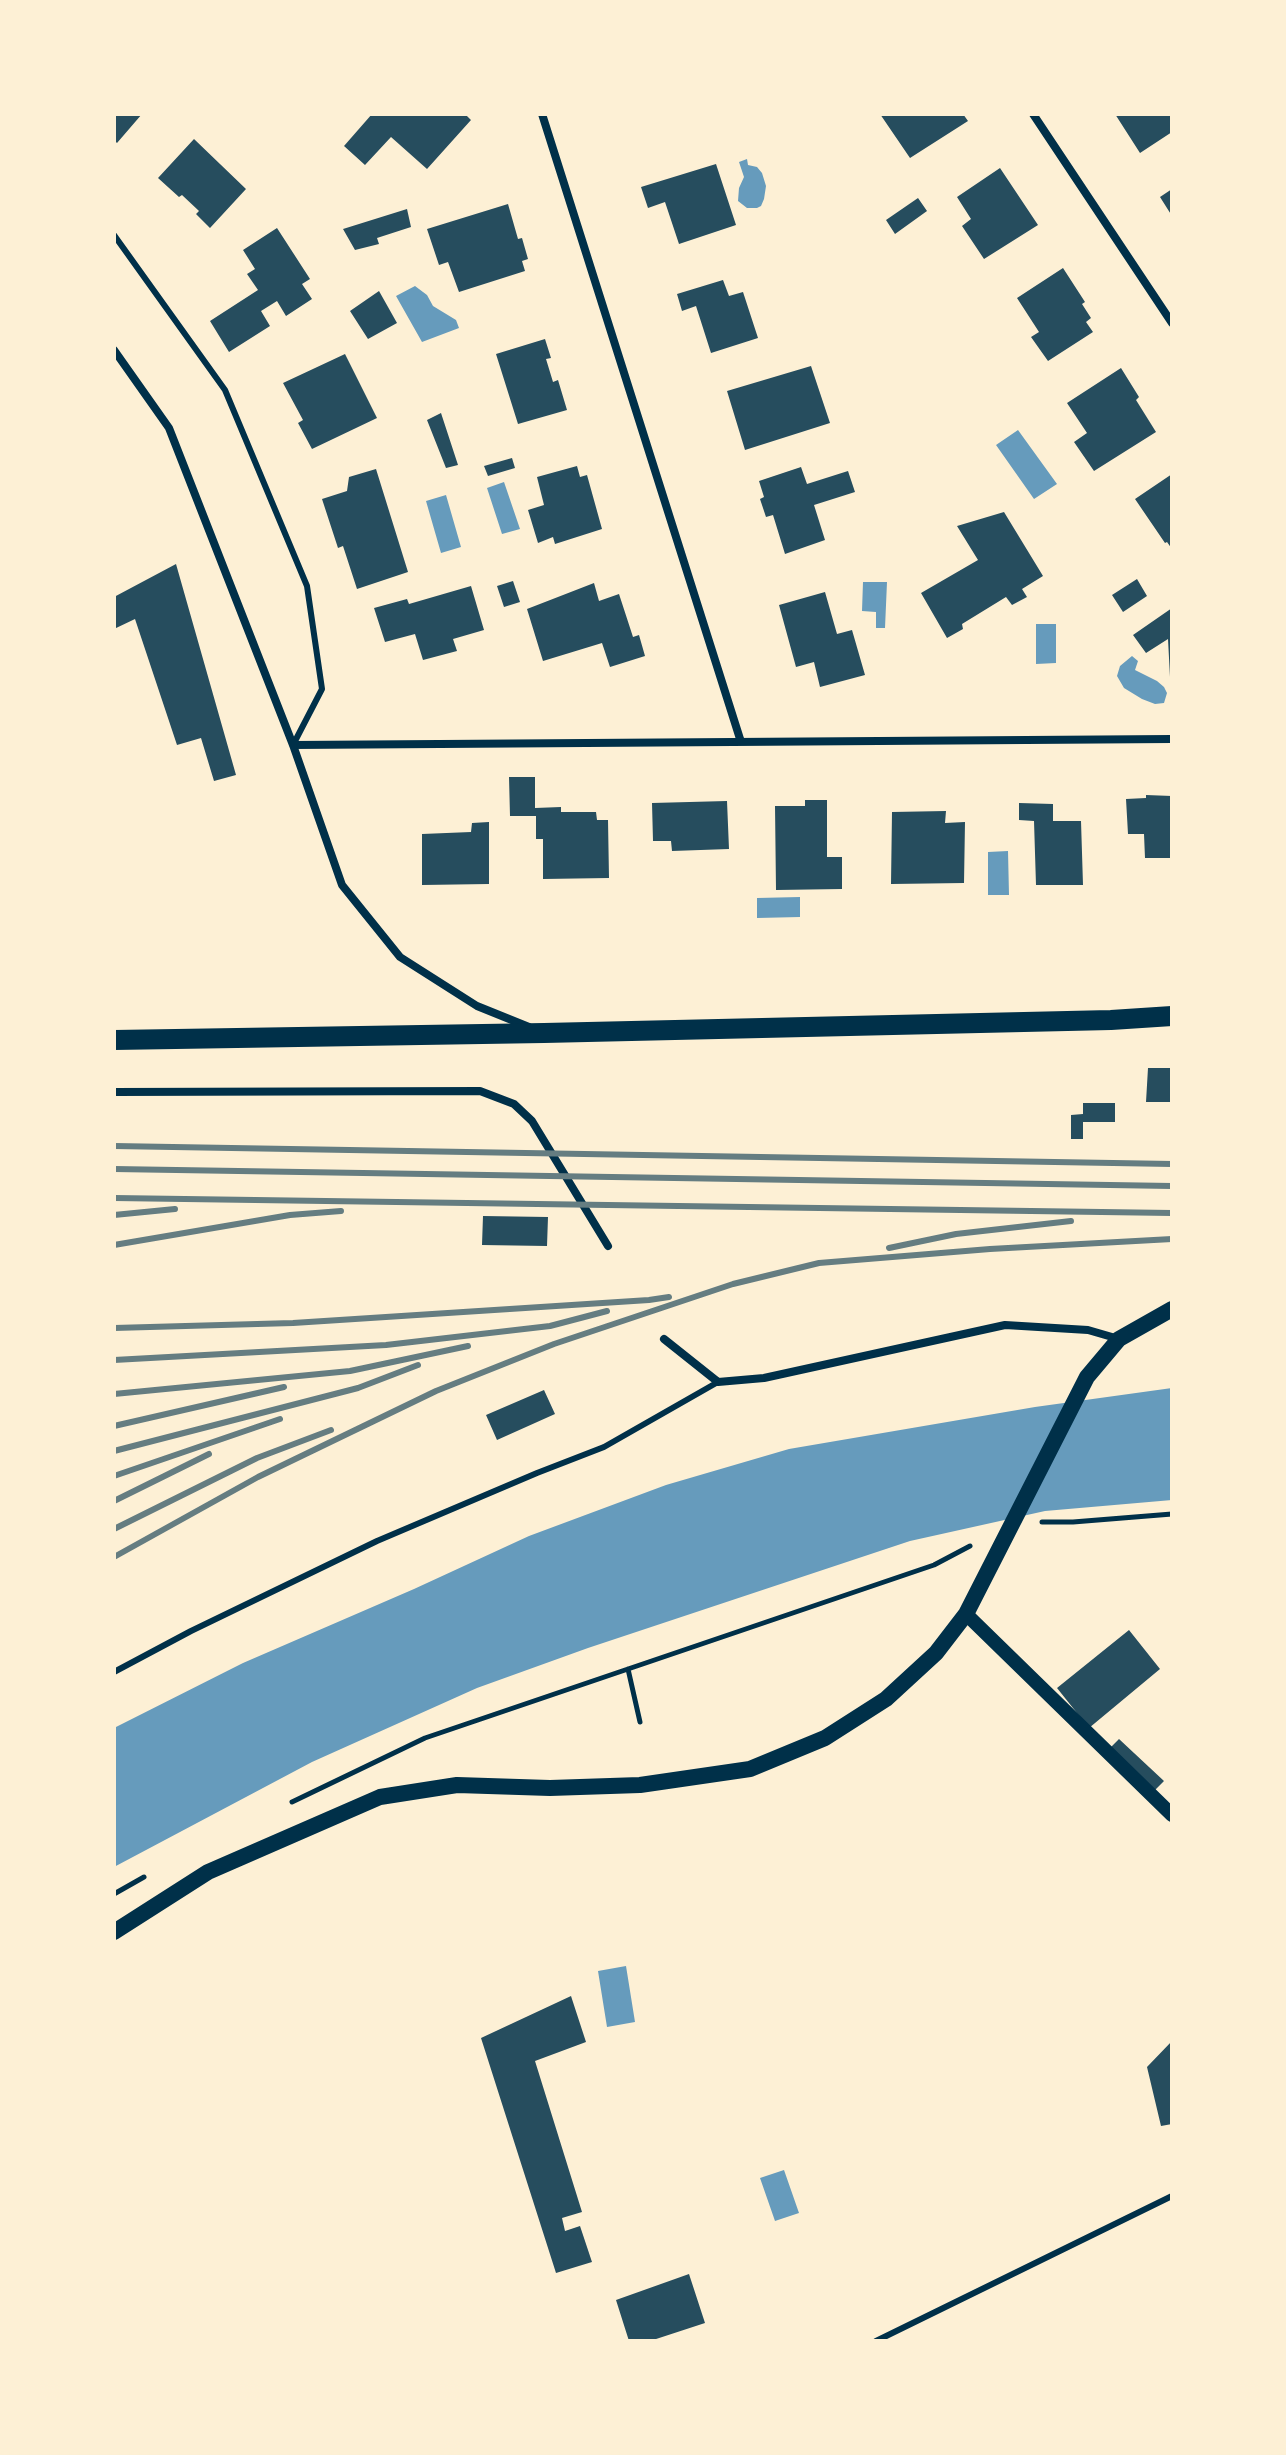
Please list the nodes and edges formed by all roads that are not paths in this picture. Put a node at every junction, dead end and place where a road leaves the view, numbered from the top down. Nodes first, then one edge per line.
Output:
1 (542, 114) edge
2 (1033, 114) edge
3 (114, 235) edge
4 (1172, 323) edge
5 (114, 350) edge
6 (1172, 739) edge
7 (741, 742) junction
8 (293, 745) junction
9 (1172, 1016) edge
10 (544, 1033) junction
11 (114, 1040) edge
12 (114, 1092) edge
13 (608, 1246) dead end
14 (1172, 1309) edge
15 (664, 1339) dead end
16 (1119, 1339) junction
17 (718, 1382) junction
18 (966, 1614) junction
19 (114, 1672) edge
20 (1172, 1815) edge
21 (114, 1932) edge
22 (1172, 2196) edge
23 (876, 2341) edge

1 - 7 street
2 - 4 street
3 - 8 lane
5 - 8 street
6 - 7 street
7 - 8 street
8 - 10 street
9 - 10 main road
10 - 11 main road
12 - 13 street
14 - 16 main road
15 - 17 street
16 - 17 street
16 - 18 main road
17 - 19 lane
18 - 20 street
18 - 21 main road
22 - 23 lane

